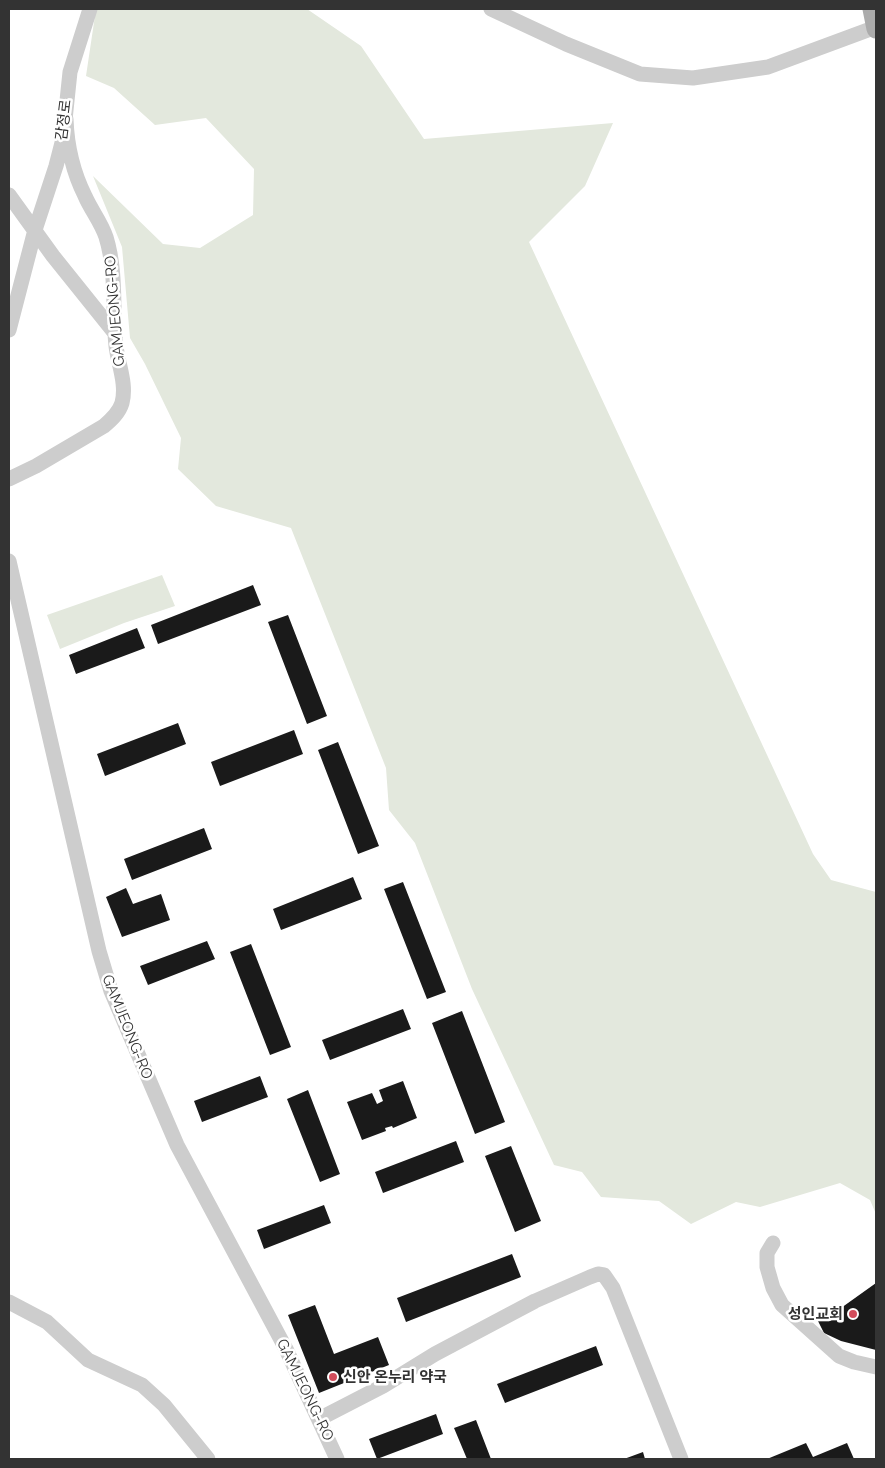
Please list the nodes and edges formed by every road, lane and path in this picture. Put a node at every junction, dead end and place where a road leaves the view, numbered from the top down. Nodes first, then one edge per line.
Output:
1 (90, 9) edge
2 (491, 9) edge
3 (872, 9) edge
4 (876, 28) edge
5 (66, 119) junction
6 (9, 195) edge
7 (35, 230) junction
8 (9, 330) edge
9 (114, 332) junction
10 (9, 479) edge
11 (9, 561) edge
12 (773, 1243) dead end
13 (9, 1302) edge
14 (876, 1367) edge
15 (319, 1419) junction
16 (208, 1459) edge
17 (338, 1459) edge
18 (681, 1459) edge

1 - 5 street, 감정로
2 - 4 street
3 - 4 main road
5 - 7 street, 감정로
5 - 9 street, GAMJEONG-RO
6 - 7 street
7 - 8 street, 감정로
7 - 9 street
9 - 10 street, GAMJEONG-RO
11 - 15 street, GAMJEONG-RO
12 - 14 street
13 - 16 street
15 - 17 street, GAMJEONG-RO
15 - 18 street

